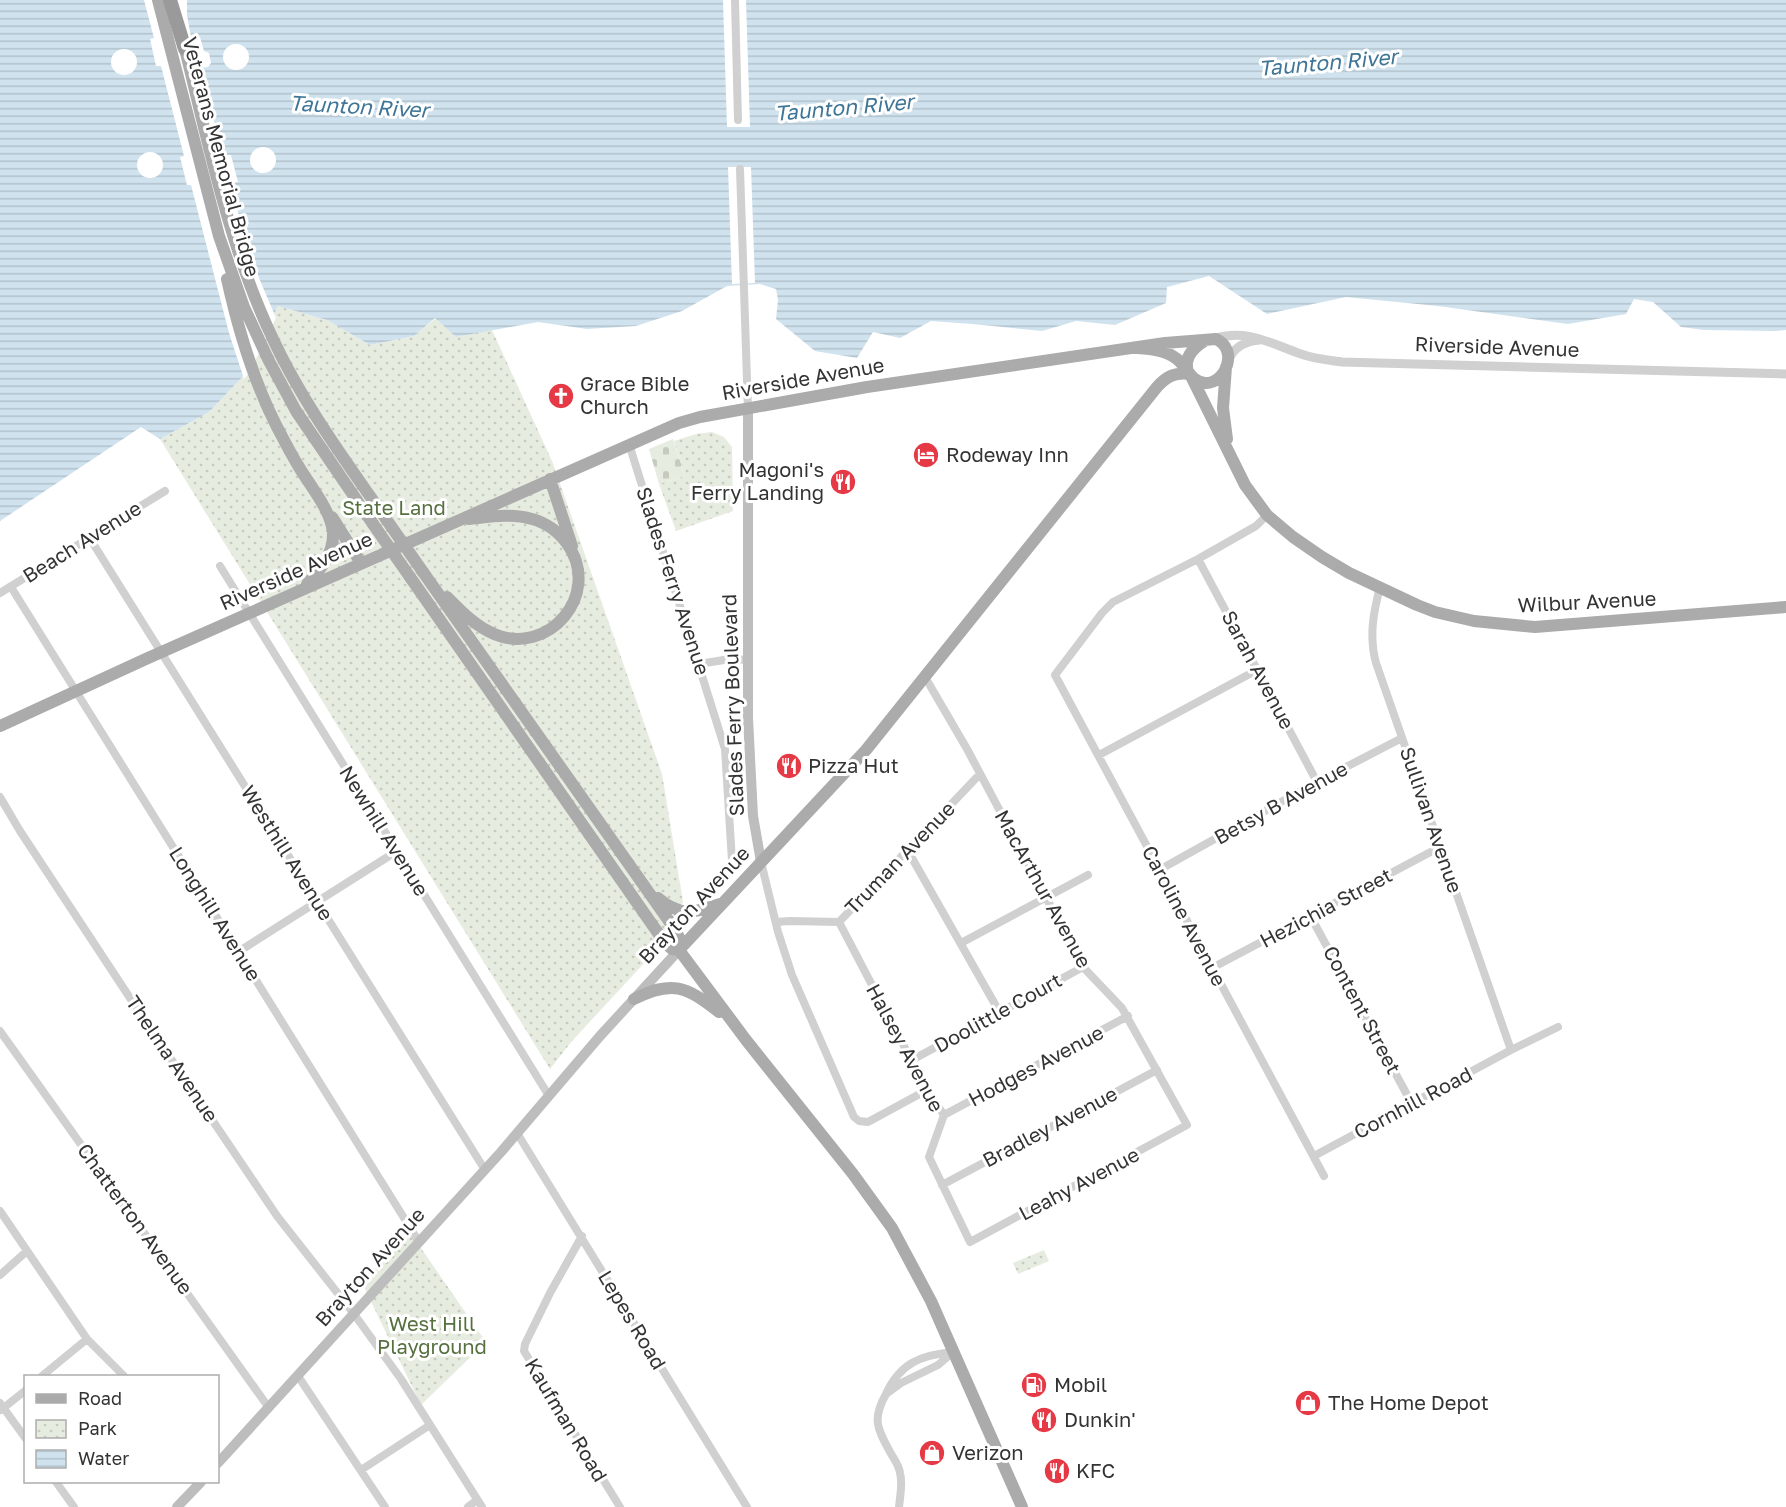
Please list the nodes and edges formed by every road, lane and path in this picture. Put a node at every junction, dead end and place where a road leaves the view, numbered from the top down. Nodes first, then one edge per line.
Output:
1 (158, 0) edge
2 (170, 0) edge
3 (180, 0) edge
4 (735, 0) edge
5 (185, 49) junction
6 (738, 120) dead end
7 (740, 169) dead end
8 (207, 192) junction
9 (1210, 339) junction
10 (1261, 339) junction
11 (1137, 348) junction
12 (1228, 363) junction
13 (1190, 374) junction
14 (1786, 374) edge
15 (747, 410) junction
16 (629, 444) junction
17 (1233, 460) junction
18 (550, 479) junction
19 (165, 491) dead end
20 (314, 491) junction
21 (1267, 514) junction
22 (458, 520) junction
23 (89, 537) junction
24 (1198, 559) junction
25 (576, 560) junction
26 (361, 563) junction
27 (220, 566) dead end
28 (423, 572) junction
29 (11, 587) junction
30 (1380, 587) junction
31 (300, 590) junction
32 (0, 593) edge
33 (1786, 607) edge
34 (249, 613) junction
35 (161, 652) junction
36 (747, 660) junction
37 (699, 664) junction
38 (1257, 670) junction
39 (925, 677) junction
40 (76, 692) junction
41 (0, 726) edge
42 (1402, 738) junction
43 (1099, 755) junction
44 (980, 774) junction
45 (1317, 782) junction
46 (0, 797) edge
47 (1440, 847) junction
48 (397, 851) junction
49 (908, 851) junction
50 (732, 861) dead end
51 (761, 862) junction
52 (1159, 870) junction
53 (1088, 875) dead end
54 (643, 884) junction
55 (1046, 897) junction
56 (317, 901) junction
57 (724, 902) junction
58 (1311, 917) junction
59 (839, 921) junction
60 (776, 922) junction
61 (961, 943) junction
62 (679, 950) junction
63 (238, 952) junction
64 (1083, 967) junction
65 (1212, 968) junction
66 (634, 999) junction
67 (999, 1013) junction
68 (1128, 1016) junction
69 (733, 1023) junction
70 (1558, 1027) dead end
71 (0, 1031) edge
72 (1511, 1050) junction
73 (912, 1060) junction
74 (1156, 1070) junction
75 (927, 1090) junction
76 (549, 1096) junction
77 (1412, 1104) junction
78 (944, 1115) junction
79 (1187, 1125) joint
80 (517, 1133) junction
81 (1314, 1156) junction
82 (485, 1170) junction
83 (1324, 1176) dead end
84 (942, 1185) junction
85 (0, 1211) edge
86 (582, 1236) junction
87 (419, 1242) junction
88 (970, 1242) joint
89 (27, 1251) junction
90 (0, 1275) edge
91 (354, 1314) junction
92 (87, 1339) junction
93 (953, 1352) junction
94 (44, 1375) edge
95 (122, 1375) edge
96 (298, 1376) junction
97 (24, 1391) edge
98 (886, 1394) junction
99 (1, 1407) edge
100 (269, 1408) junction
101 (430, 1425) junction
102 (24, 1436) edge
103 (219, 1462) edge
104 (360, 1470) junction
105 (57, 1483) edge
106 (200, 1483) edge
107 (480, 1504) edge
108 (74, 1507) edge
109 (177, 1507) edge
110 (385, 1507) edge
111 (468, 1507) edge
112 (620, 1507) edge
113 (747, 1507) edge
114 (899, 1507) edge
115 (1022, 1507) edge

1 - 8 main road, Veterans Memorial Bridge
2 - 5 highway
3 - 5 highway
4 - 6 street
5 - 28 main road, Veterans Memorial Bridge, bridge
7 - 15 street
8 - 20 main road
8 - 62 main road, Veterans Memorial Bridge, bridge
9 - 10 street, Riverside Avenue
9 - 11 main road, Riverside Avenue
9 - 12 main road
9 - 13 main road
10 - 12 street
10 - 14 street, Riverside Avenue
11 - 13 main road, Riverside Avenue
11 - 15 main road, Riverside Avenue
12 - 13 main road
12 - 17 main road, Wilbur Avenue
13 - 17 main road, Wilbur Avenue
13 - 39 main road, Brayton Avenue
15 - 16 main road, Riverside Avenue
15 - 36 main road, Slades Ferry Boulevard
16 - 18 main road, Riverside Avenue
16 - 37 street, Slades Ferry Avenue
17 - 21 main road, Wilbur Avenue
18 - 22 main road, Riverside Avenue
18 - 25 main road
19 - 23 street, Beach Avenue
20 - 26 main road
20 - 31 main road
21 - 24 street
21 - 30 main road, Wilbur Avenue
22 - 25 main road
22 - 26 main road, Riverside Avenue
23 - 29 street, Beach Avenue
23 - 35 street, Westhill Avenue
24 - 38 street, Sarah Avenue
24 - 43 street, Caroline Avenue
25 - 28 main road
26 - 31 main road, Riverside Avenue
27 - 34 street, Newhill Avenue
28 - 54 main road
29 - 32 street, Beach Avenue
29 - 40 street, Longhill Avenue
30 - 33 main road, Wilbur Avenue
30 - 42 street, Sullivan Avenue
31 - 34 main road, Riverside Avenue
34 - 35 main road, Riverside Avenue
34 - 48 street, Newhill Avenue
35 - 40 main road, Riverside Avenue
35 - 56 street, Westhill Avenue
36 - 37 street
36 - 51 main road, Slades Ferry Boulevard
37 - 50 street, Slades Ferry Avenue
38 - 43 street
38 - 45 street, Sarah Avenue
39 - 44 street, MacArthur Avenue
39 - 51 main road, Brayton Avenue
40 - 41 main road, Riverside Avenue
40 - 63 street, Longhill Avenue
42 - 45 street, Betsy B Avenue
42 - 47 street, Sullivan Avenue
43 - 52 street, Caroline Avenue
44 - 49 street, Truman Avenue
44 - 55 street, MacArthur Avenue
45 - 52 street, Betsy B Avenue
46 - 91 street, Thelma Avenue
47 - 58 street, Hezichia Street
47 - 72 street, Sullivan Avenue
48 - 56 street
48 - 76 street, Newhill Avenue
49 - 59 street, Truman Avenue
49 - 61 street
51 - 57 main road, Brayton Avenue
51 - 60 street, Slades Ferry Boulevard
52 - 65 street, Caroline Avenue
53 - 55 street
54 - 57 main road
54 - 62 main road
55 - 61 street
55 - 64 street, MacArthur Avenue
56 - 63 street
56 - 82 street, Westhill Avenue
57 - 62 main road, Brayton Avenue
58 - 65 street, Hezichia Street
58 - 77 street, Content Street
59 - 60 street, Truman Avenue
59 - 73 street, Halsey Avenue
60 - 75 street, Slades Ferry Boulevard
61 - 67 street
62 - 66 main road, Brayton Avenue
62 - 69 main road
63 - 87 street, Longhill Avenue
64 - 67 street, Doolittle Court
64 - 68 street, MacArthur Avenue
65 - 81 street, Caroline Avenue
66 - 69 main road
66 - 76 main road, Brayton Avenue
67 - 73 street, Doolittle Court
68 - 74 street, MacArthur Avenue
68 - 78 street, Hodges Avenue
69 - 93 main road
70 - 72 street, Cornhill Road
71 - 100 street, Chatterton Avenue
72 - 77 street, Cornhill Road
73 - 75 street, Halsey Avenue
74 - 79 street, MacArthur Avenue
74 - 84 street, Bradley Avenue
75 - 78 street, Halsey Avenue
76 - 80 main road, Brayton Avenue
77 - 81 street, Cornhill Road
78 - 84 street, Halsey Avenue
79 - 88 street, Leahy Avenue
80 - 82 main road, Brayton Avenue
80 - 86 street, Lepes Road
81 - 83 street, Caroline Avenue
82 - 87 main road, Brayton Avenue
84 - 88 street, Halsey Avenue
85 - 89 street
86 - 112 street, Kaufman Road
86 - 113 street, Lepes Road
87 - 91 main road, Brayton Avenue
89 - 90 street
89 - 92 street
91 - 96 main road, Brayton Avenue
91 - 101 street, Thelma Avenue
92 - 94 street
92 - 95 street
93 - 98 street
93 - 98 street
93 - 115 main road
96 - 100 main road, Brayton Avenue
96 - 104 street
97 - 99 street
98 - 114 street
99 - 102 street
100 - 103 main road, Brayton Avenue
101 - 104 street
101 - 107 street, Thelma Avenue
104 - 110 street
105 - 108 street
106 - 109 main road
107 - 111 street

